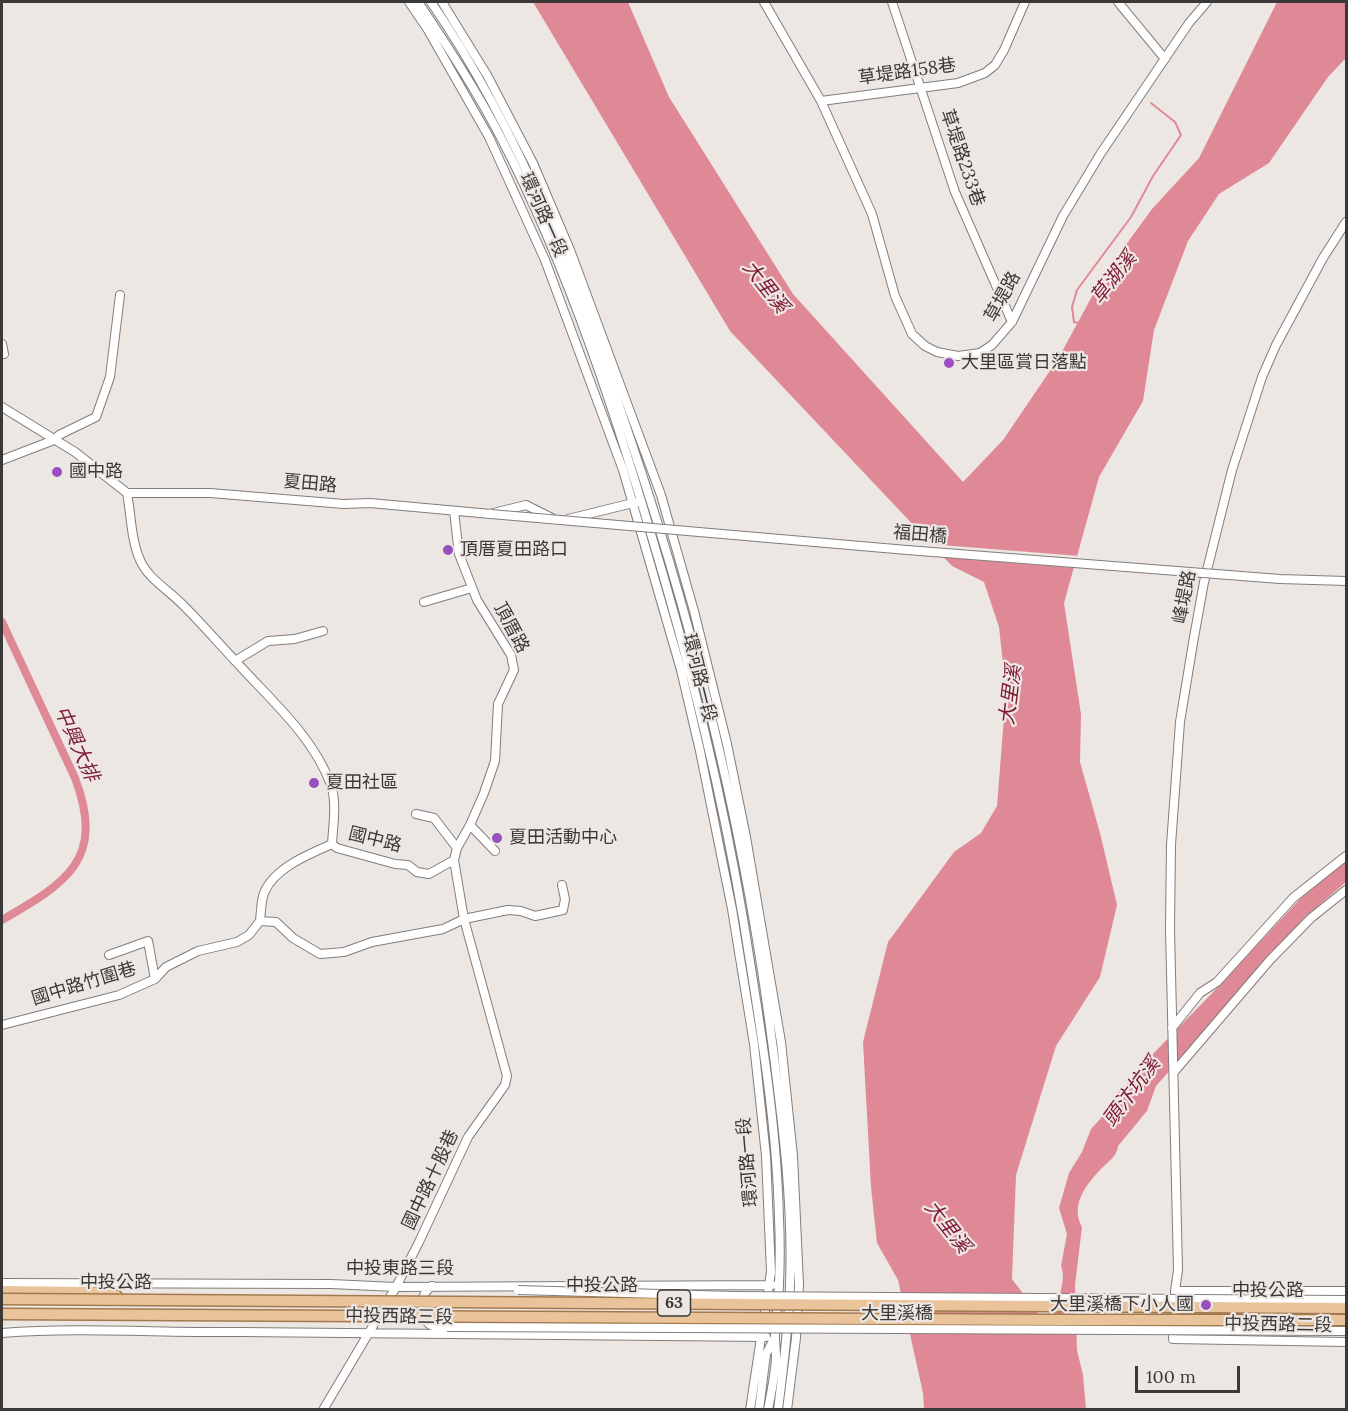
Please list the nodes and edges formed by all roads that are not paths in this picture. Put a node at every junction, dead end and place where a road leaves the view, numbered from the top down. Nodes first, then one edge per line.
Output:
1 (409, 2) edge
2 (418, 2) edge
3 (431, 2) edge
4 (442, 2) edge
5 (764, 2) edge
6 (892, 2) edge
7 (1025, 2) edge
8 (1118, 2) edge
9 (1208, 2) edge
10 (1165, 59) junction
11 (921, 88) junction
12 (821, 100) junction
13 (1347, 222) edge
14 (120, 295) dead end
15 (1012, 322) junction
16 (2, 407) edge
17 (54, 440) junction
18 (2, 460) edge
19 (127, 493) junction
20 (661, 495) junction
21 (642, 501) junction
22 (454, 511) junction
23 (489, 514) junction
24 (1347, 581) edge
25 (472, 588) junction
26 (424, 602) dead end
27 (323, 631) dead end
28 (235, 662) junction
29 (416, 814) dead end
30 (470, 825) junction
31 (332, 844) junction
32 (456, 848) junction
33 (495, 851) dead end
34 (1347, 856) edge
35 (454, 860) junction
36 (562, 885) dead end
37 (1347, 890) edge
38 (464, 919) junction
39 (260, 921) junction
40 (109, 955) dead end
41 (155, 979) junction
42 (2, 1024) edge
43 (1172, 1028) junction
44 (1174, 1072) junction
45 (2, 1283) edge
46 (481, 1285) junction
47 (768, 1285) junction
48 (779, 1285) junction
49 (795, 1285) junction
50 (432, 1286) junction
51 (396, 1287) junction
52 (2, 1291) edge
53 (1175, 1291) junction
54 (1347, 1292) edge
55 (2, 1299) edge
56 (138, 1300) junction
57 (1346, 1309) edge
58 (2, 1314) edge
59 (447, 1328) junction
60 (1347, 1331) edge
61 (2, 1333) edge
62 (416, 1333) junction
63 (368, 1334) junction
64 (761, 1337) junction
65 (775, 1337) junction
66 (787, 1338) junction
67 (796, 1338) junction
68 (1347, 1342) edge
69 (323, 1410) edge
70 (750, 1410) edge
71 (759, 1410) edge
72 (768, 1410) edge
73 (778, 1410) edge
74 (787, 1410) edge

1 - 21 street, 環河路一段
2 - 21 street, 環河路一段
3 - 21 street, 環河路一段
4 - 20 street, 環河路一段
5 - 12 street, 草堤路
6 - 11 street, 草堤路233巷
7 - 11 street, 草堤路158巷
8 - 10 street
9 - 10 street, 草堤路
10 - 15 street, 草堤路
11 - 12 street, 草堤路158巷
11 - 15 street, 草堤路233巷
12 - 15 street, 草堤路
13 - 43 street, 峰堤路
14 - 17 street
16 - 17 street
17 - 18 street
17 - 19 street
19 - 22 street, 夏田路
19 - 28 street, 國中路
20 - 21 street
20 - 49 street, 環河路一段
21 - 23 street
21 - 47 street, 環河路一段
21 - 48 street, 環河路一段
21 - 49 street, 環河路一段
22 - 23 street, 夏田路
22 - 25 street, 頂厝路
23 - 24 street, 福田橋, bridge
25 - 26 street
25 - 30 street, 頂厝路
27 - 28 street
28 - 31 street, 國中路
29 - 32 street
30 - 32 street, 頂厝路
30 - 33 street
31 - 35 street, 國中路
31 - 39 street
32 - 35 street, 頂厝路
34 - 43 street
35 - 38 street
36 - 38 street
37 - 44 street
38 - 39 street
38 - 51 street, 國中路十股巷
39 - 41 street, 國中路竹圍巷
40 - 41 street
41 - 42 street, 國中路竹圍巷
43 - 44 street
44 - 53 street
45 - 51 street, 中投東路三段
46 - 47 street, 中投東路三段
46 - 50 street, 中投東路三段
46 - 57 street, 大里溪橋, bridge
47 - 48 street, 中投東路三段
47 - 64 street, 環河路一段
48 - 49 street, 中投東路三段
48 - 65 street, 環河路一段
49 - 66 street, 環河路一段
49 - 67 street, 環河路一段
50 - 51 street, 中投東路三段
50 - 59 street
51 - 63 street, 國中路十股巷
52 - 56 main road
53 - 54 street
53 - 68 street, 中投西路二段
55 - 56 main road, 中投公路 / 63, bridge
56 - 57 main road, 中投公路 / 63, bridge
57 - 58 main road, 中投公路 / 63, bridge
59 - 60 street, 大里溪橋, bridge
59 - 62 street, 大里溪橋
61 - 63 street, 中投西路三段
62 - 63 street, 中投西路三段
62 - 64 street, 中投西路三段
63 - 69 street, 國中路十股巷
64 - 65 street, 中投西路三段
64 - 70 street, 環河路一段
65 - 66 street, 中投西路三段
65 - 71 street, 環河路一段
65 - 72 street, 環河路一段
66 - 67 street, 中投西路三段
66 - 73 street, 環河路一段
67 - 74 street, 環河路一段

